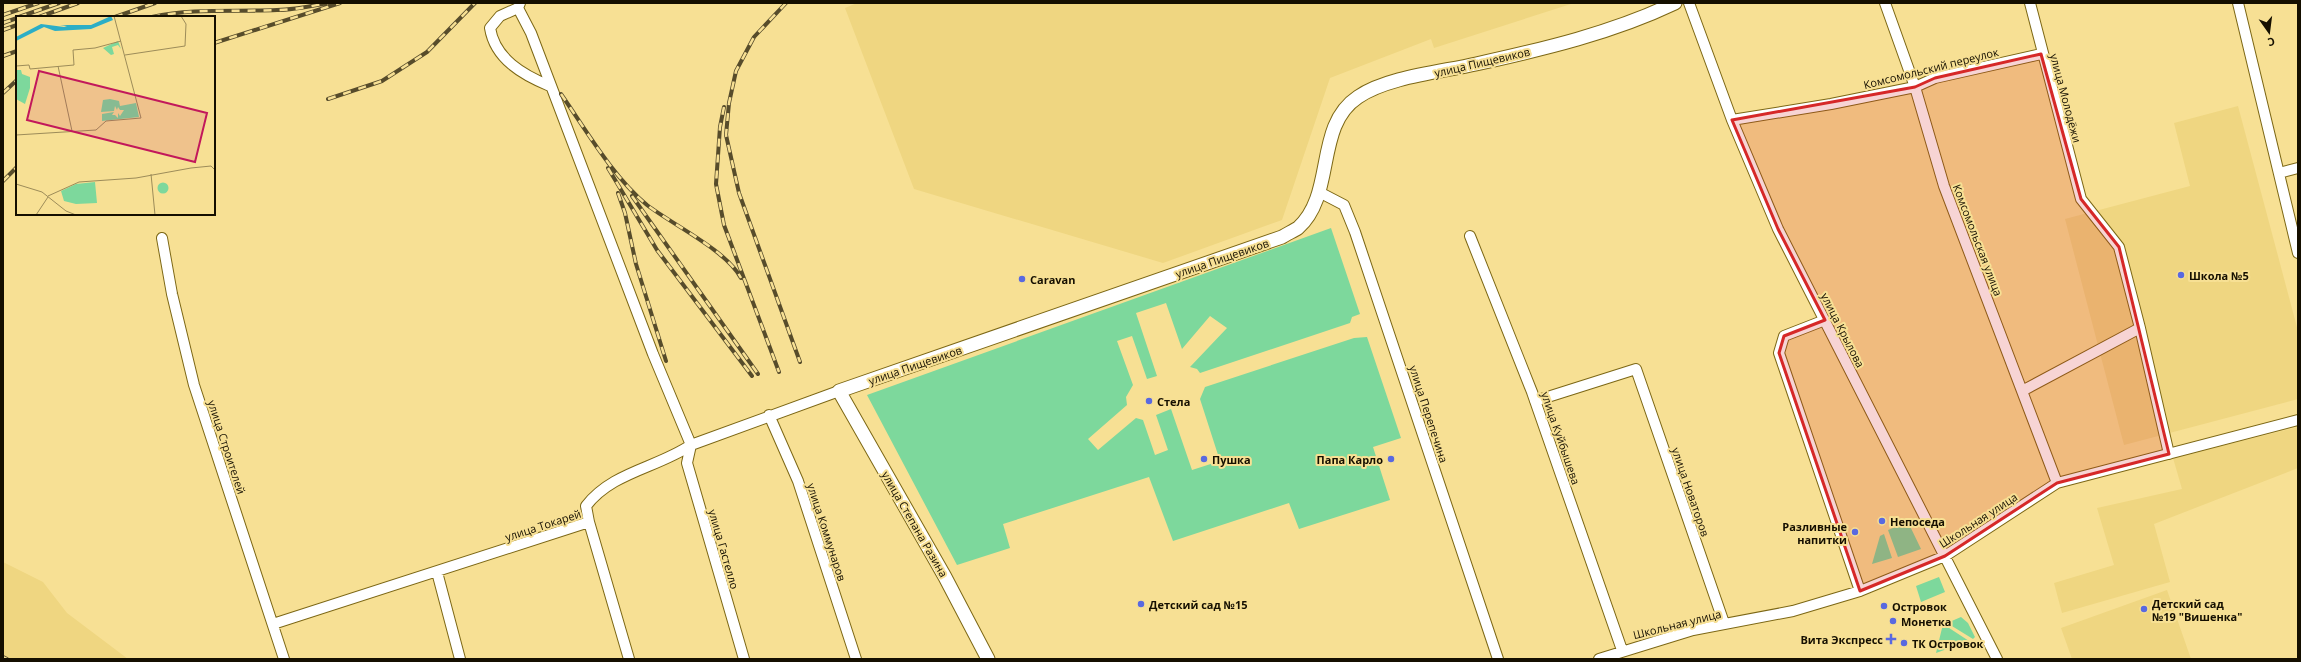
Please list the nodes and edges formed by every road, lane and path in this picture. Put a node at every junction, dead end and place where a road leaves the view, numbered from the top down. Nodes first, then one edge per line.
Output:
1 (1675, 3) edge
2 (1689, 3) edge
3 (1885, 3) edge
4 (2030, 3) edge
5 (2238, 3) edge
6 (519, 5) edge
7 (2042, 54) junction
8 (550, 86) junction
9 (1915, 87) junction
10 (1732, 120) junction
11 (2298, 168) edge
12 (2279, 173) junction
13 (1319, 192) junction
14 (1470, 236) dead end
15 (162, 238) dead end
16 (2298, 253) edge
17 (1825, 320) junction
18 (2140, 328) junction
19 (839, 391) junction
20 (2022, 391) junction
21 (1535, 401) junction
22 (769, 415) junction
23 (2298, 420) edge
24 (691, 445) junction
25 (2169, 454) junction
26 (2057, 483) junction
27 (589, 522) junction
28 (1945, 556) junction
29 (437, 572) junction
30 (1860, 591) junction
31 (1724, 623) junction
32 (273, 624) junction
33 (1622, 650) junction
34 (284, 659) edge
35 (460, 659) edge
36 (628, 659) edge
37 (744, 659) edge
38 (856, 659) edge
39 (988, 659) edge
40 (1498, 659) edge
41 (1599, 659) edge
42 (1997, 659) edge

1 - 13 main road, улица Пищевиков
2 - 10 street, улица Крылова
3 - 9 street, Комсомольская улица
4 - 7 street, улица Молодёжи
5 - 12 street
6 - 8 street
6 - 8 street
7 - 9 street, Комсомольский переулок
7 - 18 street, улица Молодёжи
8 - 24 street
9 - 10 street, Комсомольский переулок
9 - 20 street, Комсомольская улица
10 - 17 street, улица Крылова
11 - 12 street
12 - 16 street
13 - 19 main road, улица Пищевиков
13 - 40 street, улица Перепечина
14 - 21 street, улица Куйбышева
15 - 32 street, улица Строителей
17 - 28 street, улица Крылова
17 - 30 street
18 - 20 street
18 - 25 street
19 - 22 street, улица Пищевиков
19 - 39 main road, улица Степана Разина
20 - 26 street, Комсомольская улица
21 - 31 street, улица Новаторов
21 - 33 street, улица Куйбышева
22 - 24 street, улица Пищевиков
22 - 38 street, улица Коммунаров
23 - 25 street, Школьная улица
24 - 27 street, улица Пищевиков
24 - 37 street, улица Гастелло
25 - 26 street, Школьная улица
26 - 28 street, Школьная улица
27 - 29 street, улица Токарей
27 - 36 street, улица Токарей
28 - 30 street, Школьная улица
28 - 42 street, улица Крылова
29 - 32 street, улица Токарей
29 - 35 street
30 - 31 street, Школьная улица
31 - 33 street, Школьная улица
32 - 34 street, улица Строителей
33 - 41 street, Школьная улица

